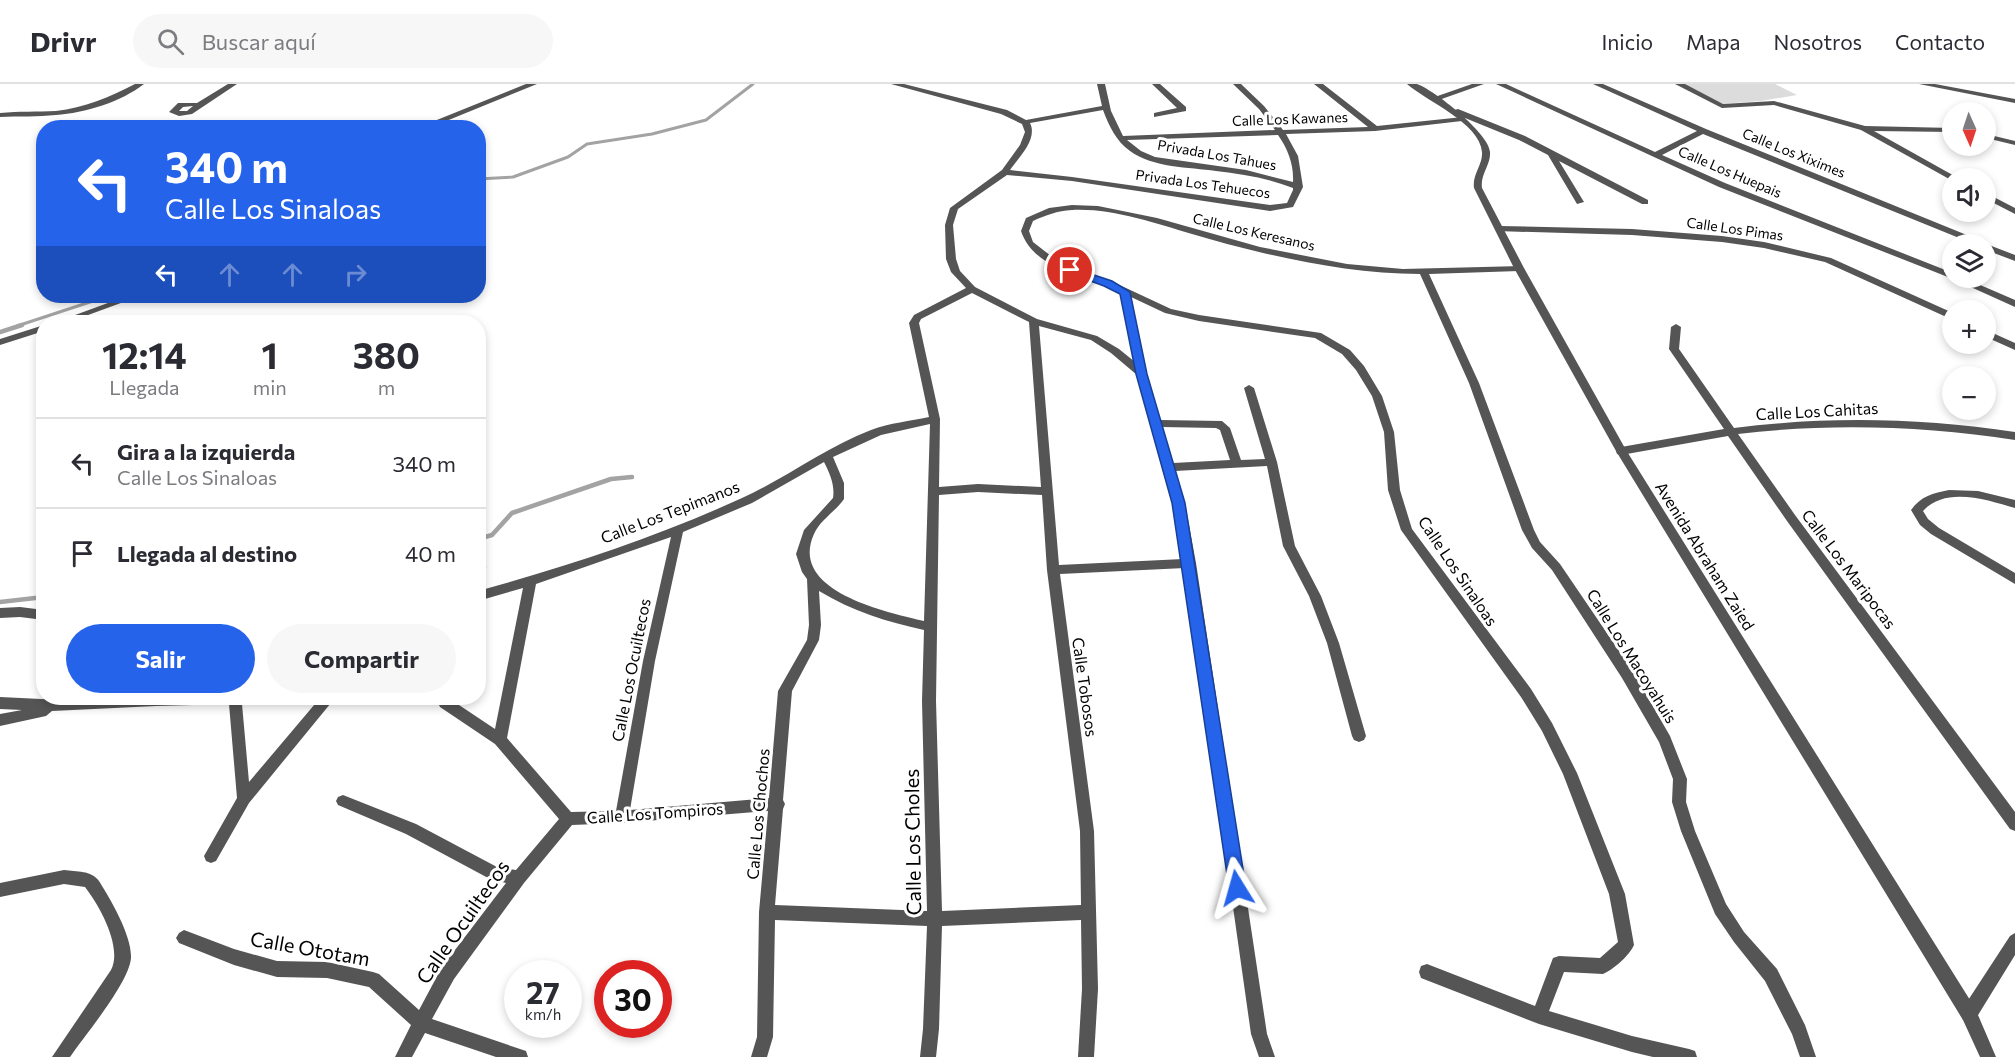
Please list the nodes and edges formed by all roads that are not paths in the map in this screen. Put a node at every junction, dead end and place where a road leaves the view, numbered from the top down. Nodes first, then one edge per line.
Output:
1 (140, 84) edge
2 (219, 84) edge
3 (233, 84) edge
4 (533, 84) edge
5 (896, 84) edge
6 (1101, 84) edge
7 (1156, 84) edge
8 (1237, 84) edge
9 (1318, 84) edge
10 (1411, 84) edge
11 (1480, 84) edge
12 (1500, 84) edge
13 (1597, 84) edge
14 (1679, 84) edge
15 (1923, 84) edge
16 (1433, 99) junction
17 (2015, 101) edge
18 (188, 104) junction
19 (197, 106) junction
20 (1106, 107) junction
21 (1445, 108) junction
22 (0, 115) edge
23 (1157, 116) dead end
24 (1462, 119) junction
25 (441, 120) edge
26 (1025, 122) junction
27 (1864, 128) junction
28 (1375, 129) junction
29 (1942, 130) edge
30 (1703, 131) junction
31 (1282, 133) junction
32 (1120, 138) junction
33 (1996, 138) edge
34 (2015, 142) edge
35 (1552, 154) junction
36 (1657, 154) junction
37 (1942, 171) edge
38 (1005, 172) junction
39 (1299, 187) junction
40 (1996, 201) edge
41 (1580, 202) dead end
42 (1645, 202) dead end
43 (2015, 211) edge
44 (1500, 229) junction
45 (1956, 234) edge
46 (1996, 251) edge
47 (1042, 254) joint
48 (2015, 258) edge
49 (1519, 268) junction
50 (1423, 270) junction
51 (1942, 271) edge
52 (1980, 288) edge
53 (972, 289) junction
54 (1125, 292) junction
55 (115, 303) edge
56 (2015, 304) edge
57 (1942, 312) edge
58 (81, 315) edge
59 (1034, 321) junction
60 (1676, 327) dead end
61 (36, 331) edge
62 (1996, 338) edge
63 (0, 342) edge
64 (2015, 347) edge
65 (1142, 374) junction
66 (1249, 388) dead end
67 (935, 419) junction
68 (1156, 423) junction
69 (1731, 432) junction
70 (2015, 436) edge
71 (1621, 452) junction
72 (827, 456) junction
73 (1272, 462) junction
74 (1237, 464) junction
75 (1169, 467) junction
76 (1045, 491) junction
77 (933, 492) junction
78 (2015, 504) edge
79 (678, 530) junction
80 (1190, 563) junction
81 (1053, 570) junction
82 (2015, 579) edge
83 (812, 580) junction
84 (530, 582) junction
85 (486, 594) edge
86 (0, 613) edge
87 (36, 614) edge
88 (931, 627) junction
89 (0, 703) edge
90 (36, 705) edge
91 (41, 705) edge
92 (78, 705) edge
93 (236, 705) edge
94 (322, 705) edge
95 (448, 705) edge
96 (62, 706) junction
97 (0, 720) edge
98 (1359, 736) dead end
99 (500, 740) junction
100 (244, 799) junction
101 (343, 801) dead end
102 (778, 804) junction
103 (622, 818) junction
104 (568, 819) junction
105 (2015, 824) edge
106 (211, 855) dead end
107 (519, 878) junction
108 (0, 890) edge
109 (767, 912) junction
110 (1090, 912) junction
111 (935, 920) junction
112 (184, 938) dead end
113 (2015, 941) edge
114 (1427, 972) dead end
115 (1969, 1014) junction
116 (1539, 1016) junction
117 (421, 1023) junction
118 (60, 1057) edge
119 (403, 1057) edge
120 (520, 1057) edge
121 (759, 1057) edge
122 (928, 1057) edge
123 (1086, 1057) edge
124 (1267, 1057) edge
125 (1689, 1057) edge
126 (1808, 1057) edge
127 (1988, 1057) edge

1 - 22 street
2 - 18 street
3 - 19 street
4 - 25 street
5 - 26 street
6 - 20 street
7 - 23 street
8 - 31 street
9 - 28 street
10 - 16 street, Avenida Abraham Zaied
11 - 16 street
12 - 36 street, Calle Los Huepais
13 - 30 street, Calle Los Xiximes
14 - 27 street
15 - 17 street
16 - 21 street, Avenida Abraham Zaied
18 - 19 street
18 - 19 street
20 - 26 street
20 - 32 street
21 - 24 street, Avenida Abraham Zaied
21 - 35 street
24 - 28 street, Calle Los Kawanes
24 - 44 street, Avenida Abraham Zaied
26 - 38 street
27 - 29 street
27 - 37 street
28 - 31 street, Calle Los Kawanes
30 - 36 street
30 - 45 street, Calle Los Xiximes
31 - 32 street, Calle Los Kawanes
31 - 39 street
32 - 39 street, Privada Los Tahues
33 - 34 street
35 - 41 street
35 - 42 street
36 - 51 street, Calle Los Huepais
38 - 39 street, Privada Los Tehuecos
38 - 53 street
40 - 43 street
44 - 49 street, Avenida Abraham Zaied
44 - 57 street, Calle Los Pimas
46 - 48 street
47 - 50 street, Calle Los Keresanos
47 - 54 street, Calle Los Sinaloas
49 - 50 street, Calle Los Keresanos
49 - 71 street, Avenida Abraham Zaied
50 - 126 street, Calle Los Macoyahuis
52 - 56 street
53 - 59 street
53 - 67 street, Calle Los Choles
54 - 65 street
54 - 116 street, Calle Los Sinaloas
55 - 58 street
59 - 65 street
59 - 76 street, Calle Tobosos
60 - 69 street, Calle Los Maripocas
61 - 63 street
62 - 64 street
65 - 68 street
66 - 73 street
67 - 72 street, Calle Los Tepimanos
67 - 77 street, Calle Los Choles
68 - 74 street
68 - 75 street
69 - 70 street, Calle Los Cahitas
69 - 71 street, Calle Los Cahitas
69 - 105 street, Calle Los Maripocas
71 - 115 street, Avenida Abraham Zaied
72 - 79 street, Calle Los Tepimanos
72 - 83 street
73 - 74 street
73 - 98 street
74 - 75 street
75 - 80 street
76 - 77 street
76 - 81 street, Calle Tobosos
77 - 88 street, Calle Los Choles
78 - 82 street
79 - 84 street, Calle Los Tepimanos
79 - 103 street, Calle Los Ocuiltecos
80 - 81 street
80 - 124 street
81 - 110 street, Calle Tobosos
83 - 88 street
83 - 102 street, Calle Los Chochos
84 - 85 street, Calle Los Tepimanos
84 - 99 street
86 - 87 street
88 - 111 street, Calle Los Choles
89 - 90 street
91 - 96 street
92 - 96 street
93 - 100 street
94 - 100 street
95 - 99 street
96 - 97 street
99 - 104 street
100 - 106 street
101 - 107 street
102 - 103 street, Calle Los Tompiros
102 - 109 street, Calle Los Chochos
103 - 104 street, Calle Los Tompiros
104 - 107 street, Calle Ocuiltecos
107 - 117 street, Calle Ocuiltecos
108 - 118 street
109 - 111 street
109 - 121 street, Calle Los Chochos
110 - 111 street
110 - 123 street, Calle Tobosos
111 - 122 street, Calle Los Choles
112 - 117 street, Calle Ototam
113 - 115 street
114 - 116 street
115 - 127 street, Avenida Abraham Zaied
116 - 125 street
117 - 119 street, Calle Ocuiltecos
117 - 120 street, Calle Ototam

